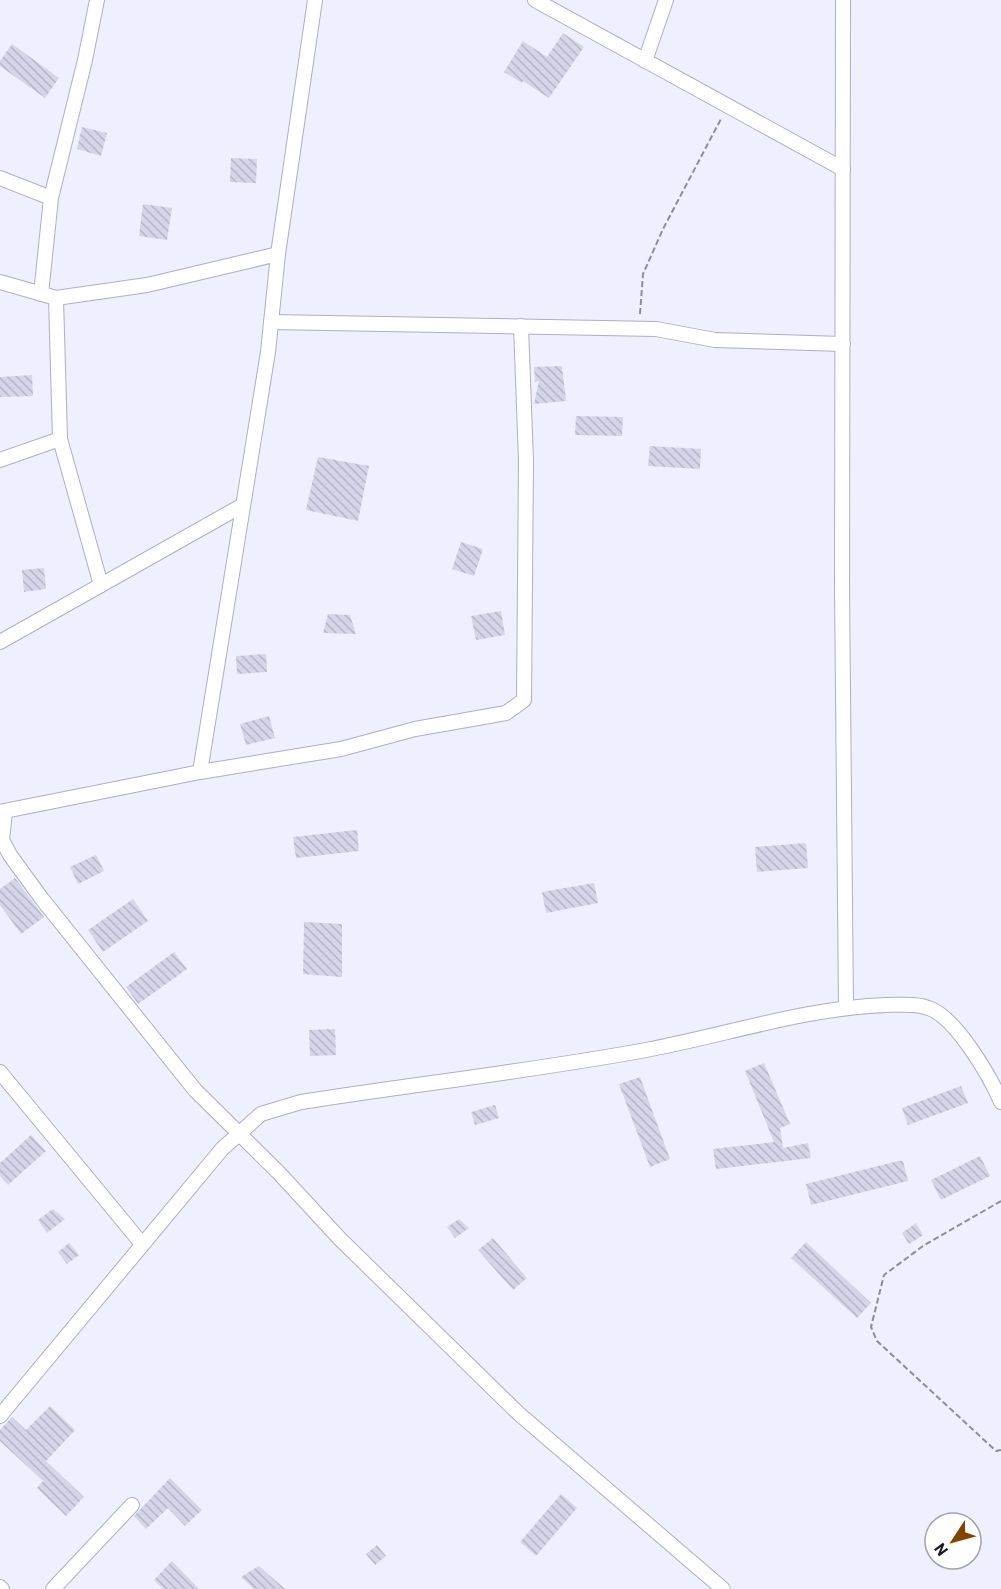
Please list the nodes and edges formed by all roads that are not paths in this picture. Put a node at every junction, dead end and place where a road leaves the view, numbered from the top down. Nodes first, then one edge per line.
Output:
1 (97, 0) edge
2 (315, 0) edge
3 (535, 0) edge
4 (666, 0) edge
5 (843, 0) edge
6 (645, 61) junction
7 (843, 169) junction
8 (0, 178) edge
9 (51, 198) junction
10 (278, 254) junction
11 (0, 282) edge
12 (41, 294) junction
13 (56, 298) junction
14 (271, 322) junction
15 (521, 326) junction
16 (843, 344) junction
17 (60, 439) junction
18 (0, 460) edge
19 (243, 505) junction
20 (101, 585) junction
21 (0, 642) edge
22 (200, 772) junction
23 (2, 812) edge
24 (846, 1007) junction
25 (0, 1072) edge
26 (1001, 1102) edge
27 (238, 1133) junction
28 (142, 1244) junction
29 (0, 1416) edge
30 (132, 1505) dead end
31 (53, 1589) edge
32 (723, 1589) edge

1 - 9 street
2 - 10 street
3 - 6 street
4 - 6 street
5 - 7 street
6 - 7 street
7 - 16 street
8 - 9 street
9 - 12 street
10 - 13 street
10 - 14 street
11 - 12 street
12 - 13 street
13 - 17 street
14 - 15 street
14 - 19 street
15 - 16 street
15 - 22 street
16 - 24 street
17 - 18 street
17 - 20 street
19 - 20 street
19 - 22 street
20 - 21 street
22 - 23 street
23 - 27 street
24 - 26 street
24 - 27 street
25 - 28 street
27 - 28 street
27 - 32 street
28 - 29 street
30 - 31 street

